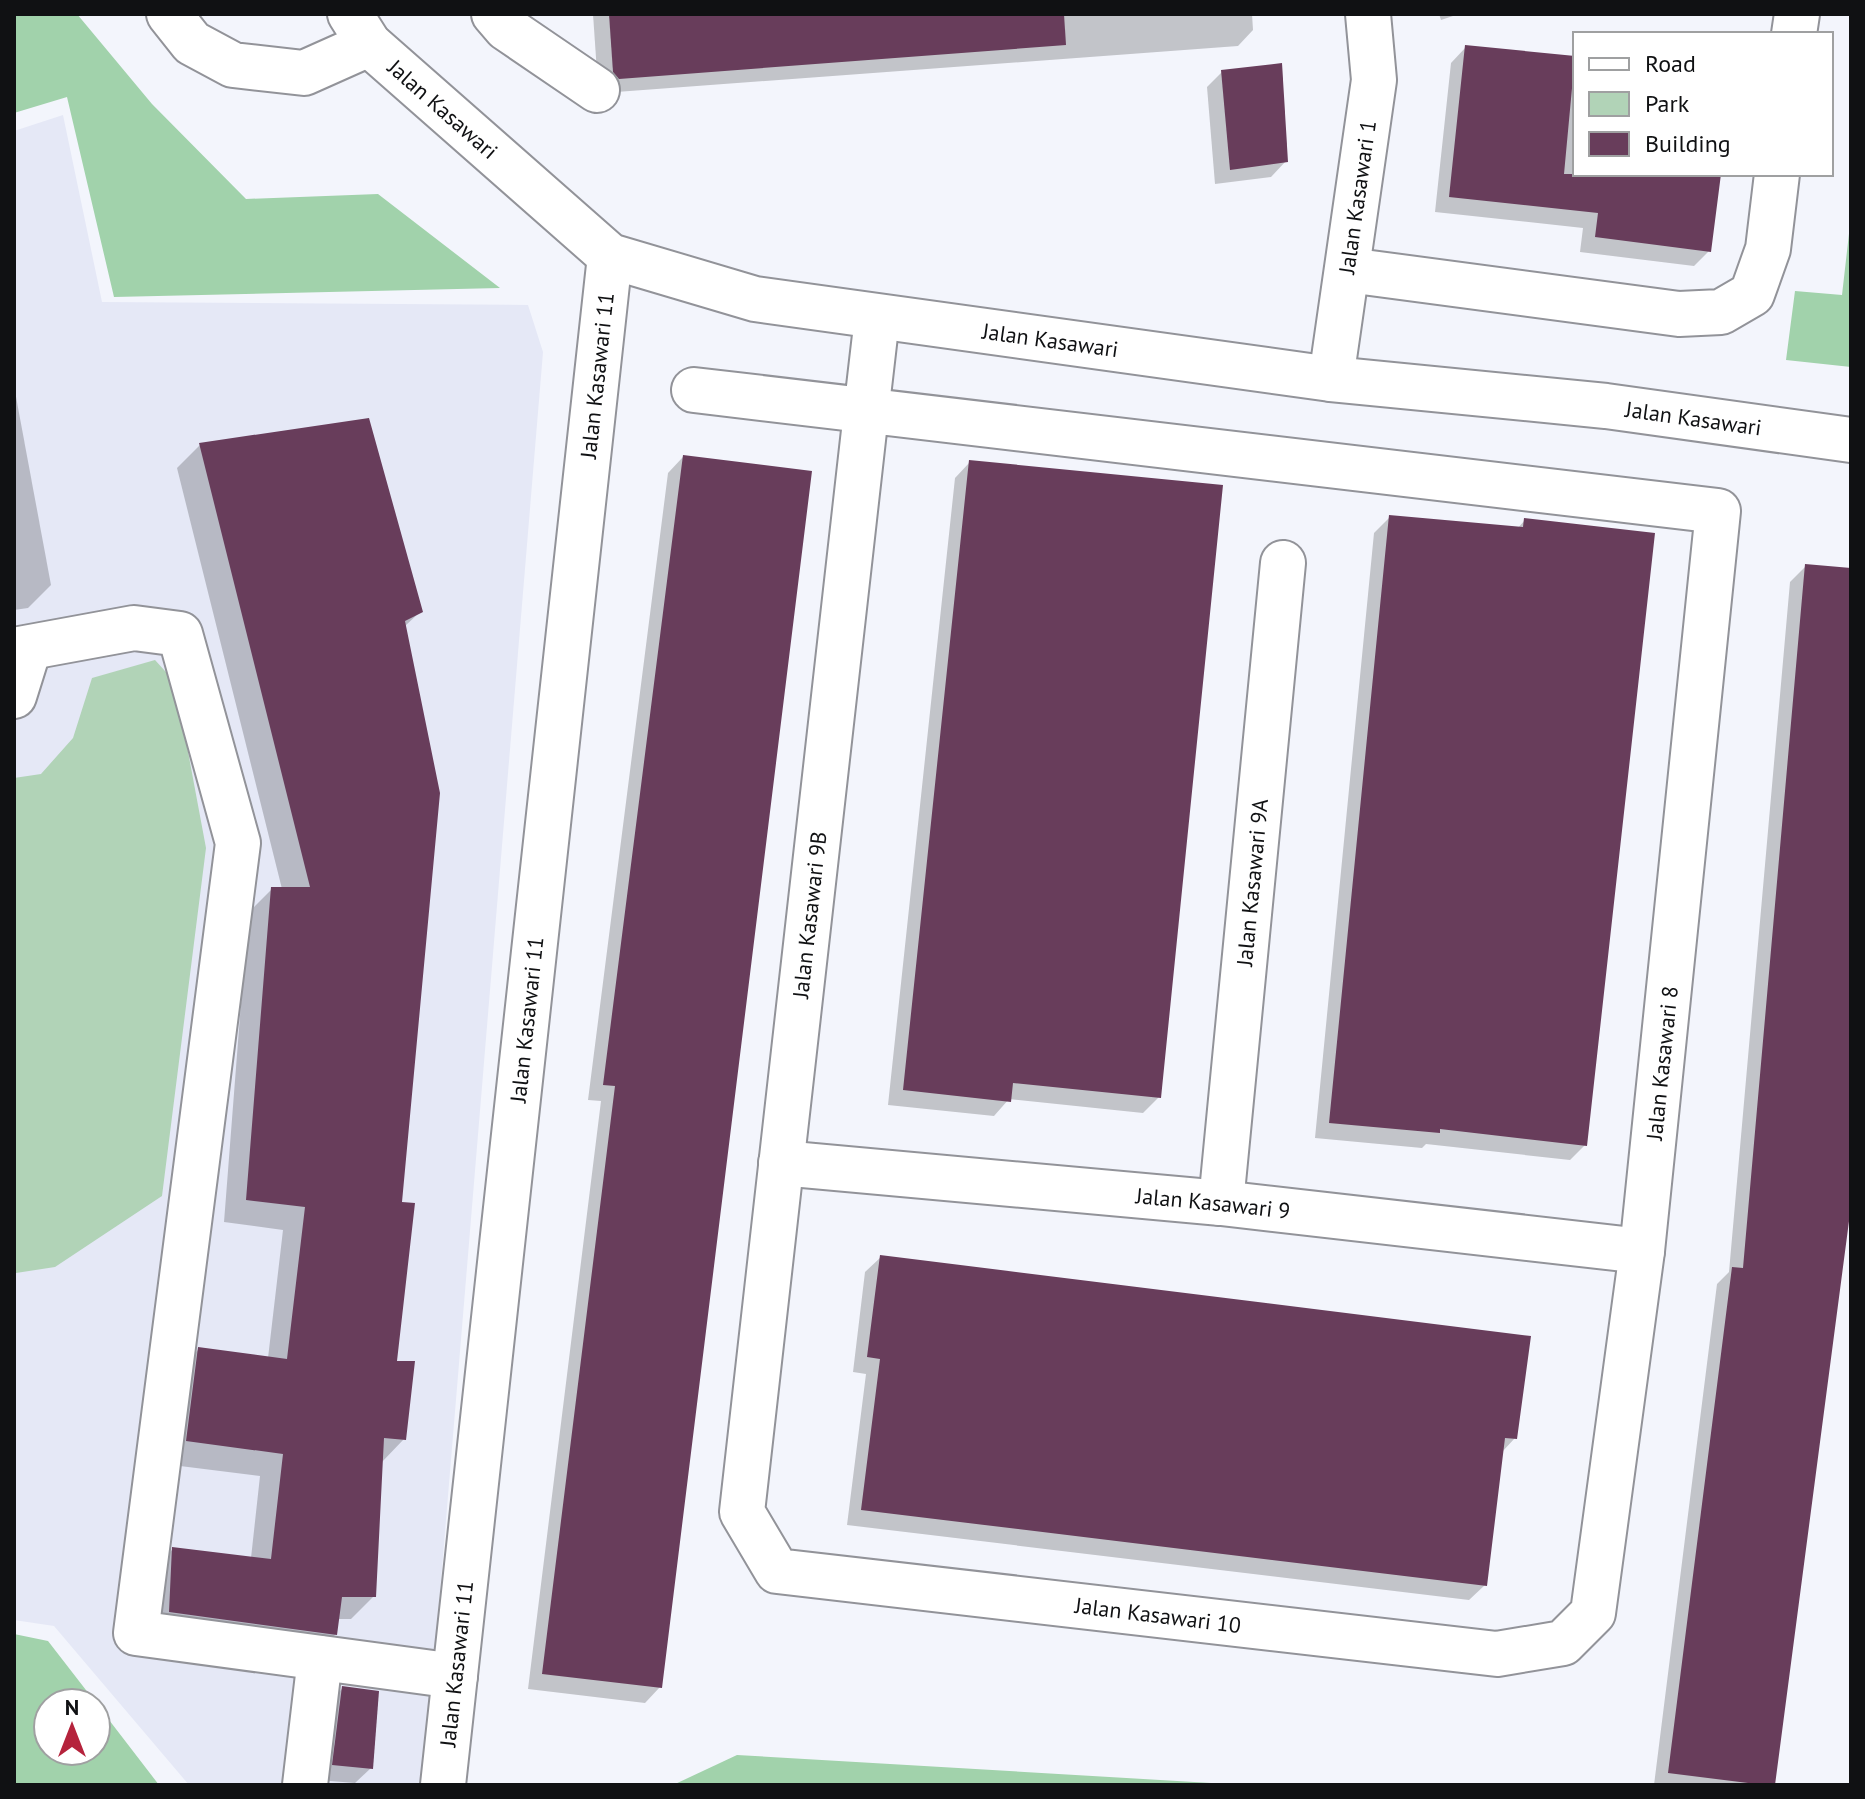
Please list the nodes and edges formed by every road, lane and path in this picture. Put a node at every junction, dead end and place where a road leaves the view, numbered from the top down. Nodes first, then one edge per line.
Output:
1 (169, 14) edge
2 (494, 14) edge
3 (1368, 14) edge
4 (360, 29) edge
5 (597, 90) dead end
6 (1777, 176) edge
7 (610, 256) junction
8 (1348, 270) junction
9 (877, 318) junction
10 (1331, 379) junction
11 (694, 390) dead end
12 (866, 413) junction
13 (1851, 440) edge
14 (1283, 563) dead end
15 (22, 649) edge
16 (14, 696) edge
17 (781, 1163) junction
18 (1221, 1203) junction
19 (1642, 1251) junction
20 (742, 1512) joint
21 (1593, 1613) joint
22 (320, 1658) junction
23 (455, 1676) junction
24 (305, 1785) edge
25 (443, 1785) edge

1 - 4 street
2 - 5 street
3 - 8 street, Jalan Kasawari 1
4 - 7 street, Jalan Kasawari
6 - 8 street
7 - 9 street, Jalan Kasawari
7 - 23 street, Jalan Kasawari 11
8 - 10 street, Jalan Kasawari 1
9 - 10 street, Jalan Kasawari
9 - 12 street, Jalan Kasawari 9B
10 - 13 street, Jalan Kasawari
11 - 12 street
12 - 17 street, Jalan Kasawari 9B
12 - 19 street, Jalan Kasawari 8
14 - 18 street, Jalan Kasawari 9A
15 - 16 street
15 - 22 street
17 - 18 street, Jalan Kasawari 9
17 - 20 street, Jalan Kasawari 9B
18 - 19 street, Jalan Kasawari 9
19 - 21 street, Jalan Kasawari 8
20 - 21 street, Jalan Kasawari 10
22 - 23 street
22 - 24 street
23 - 25 street, Jalan Kasawari 11

